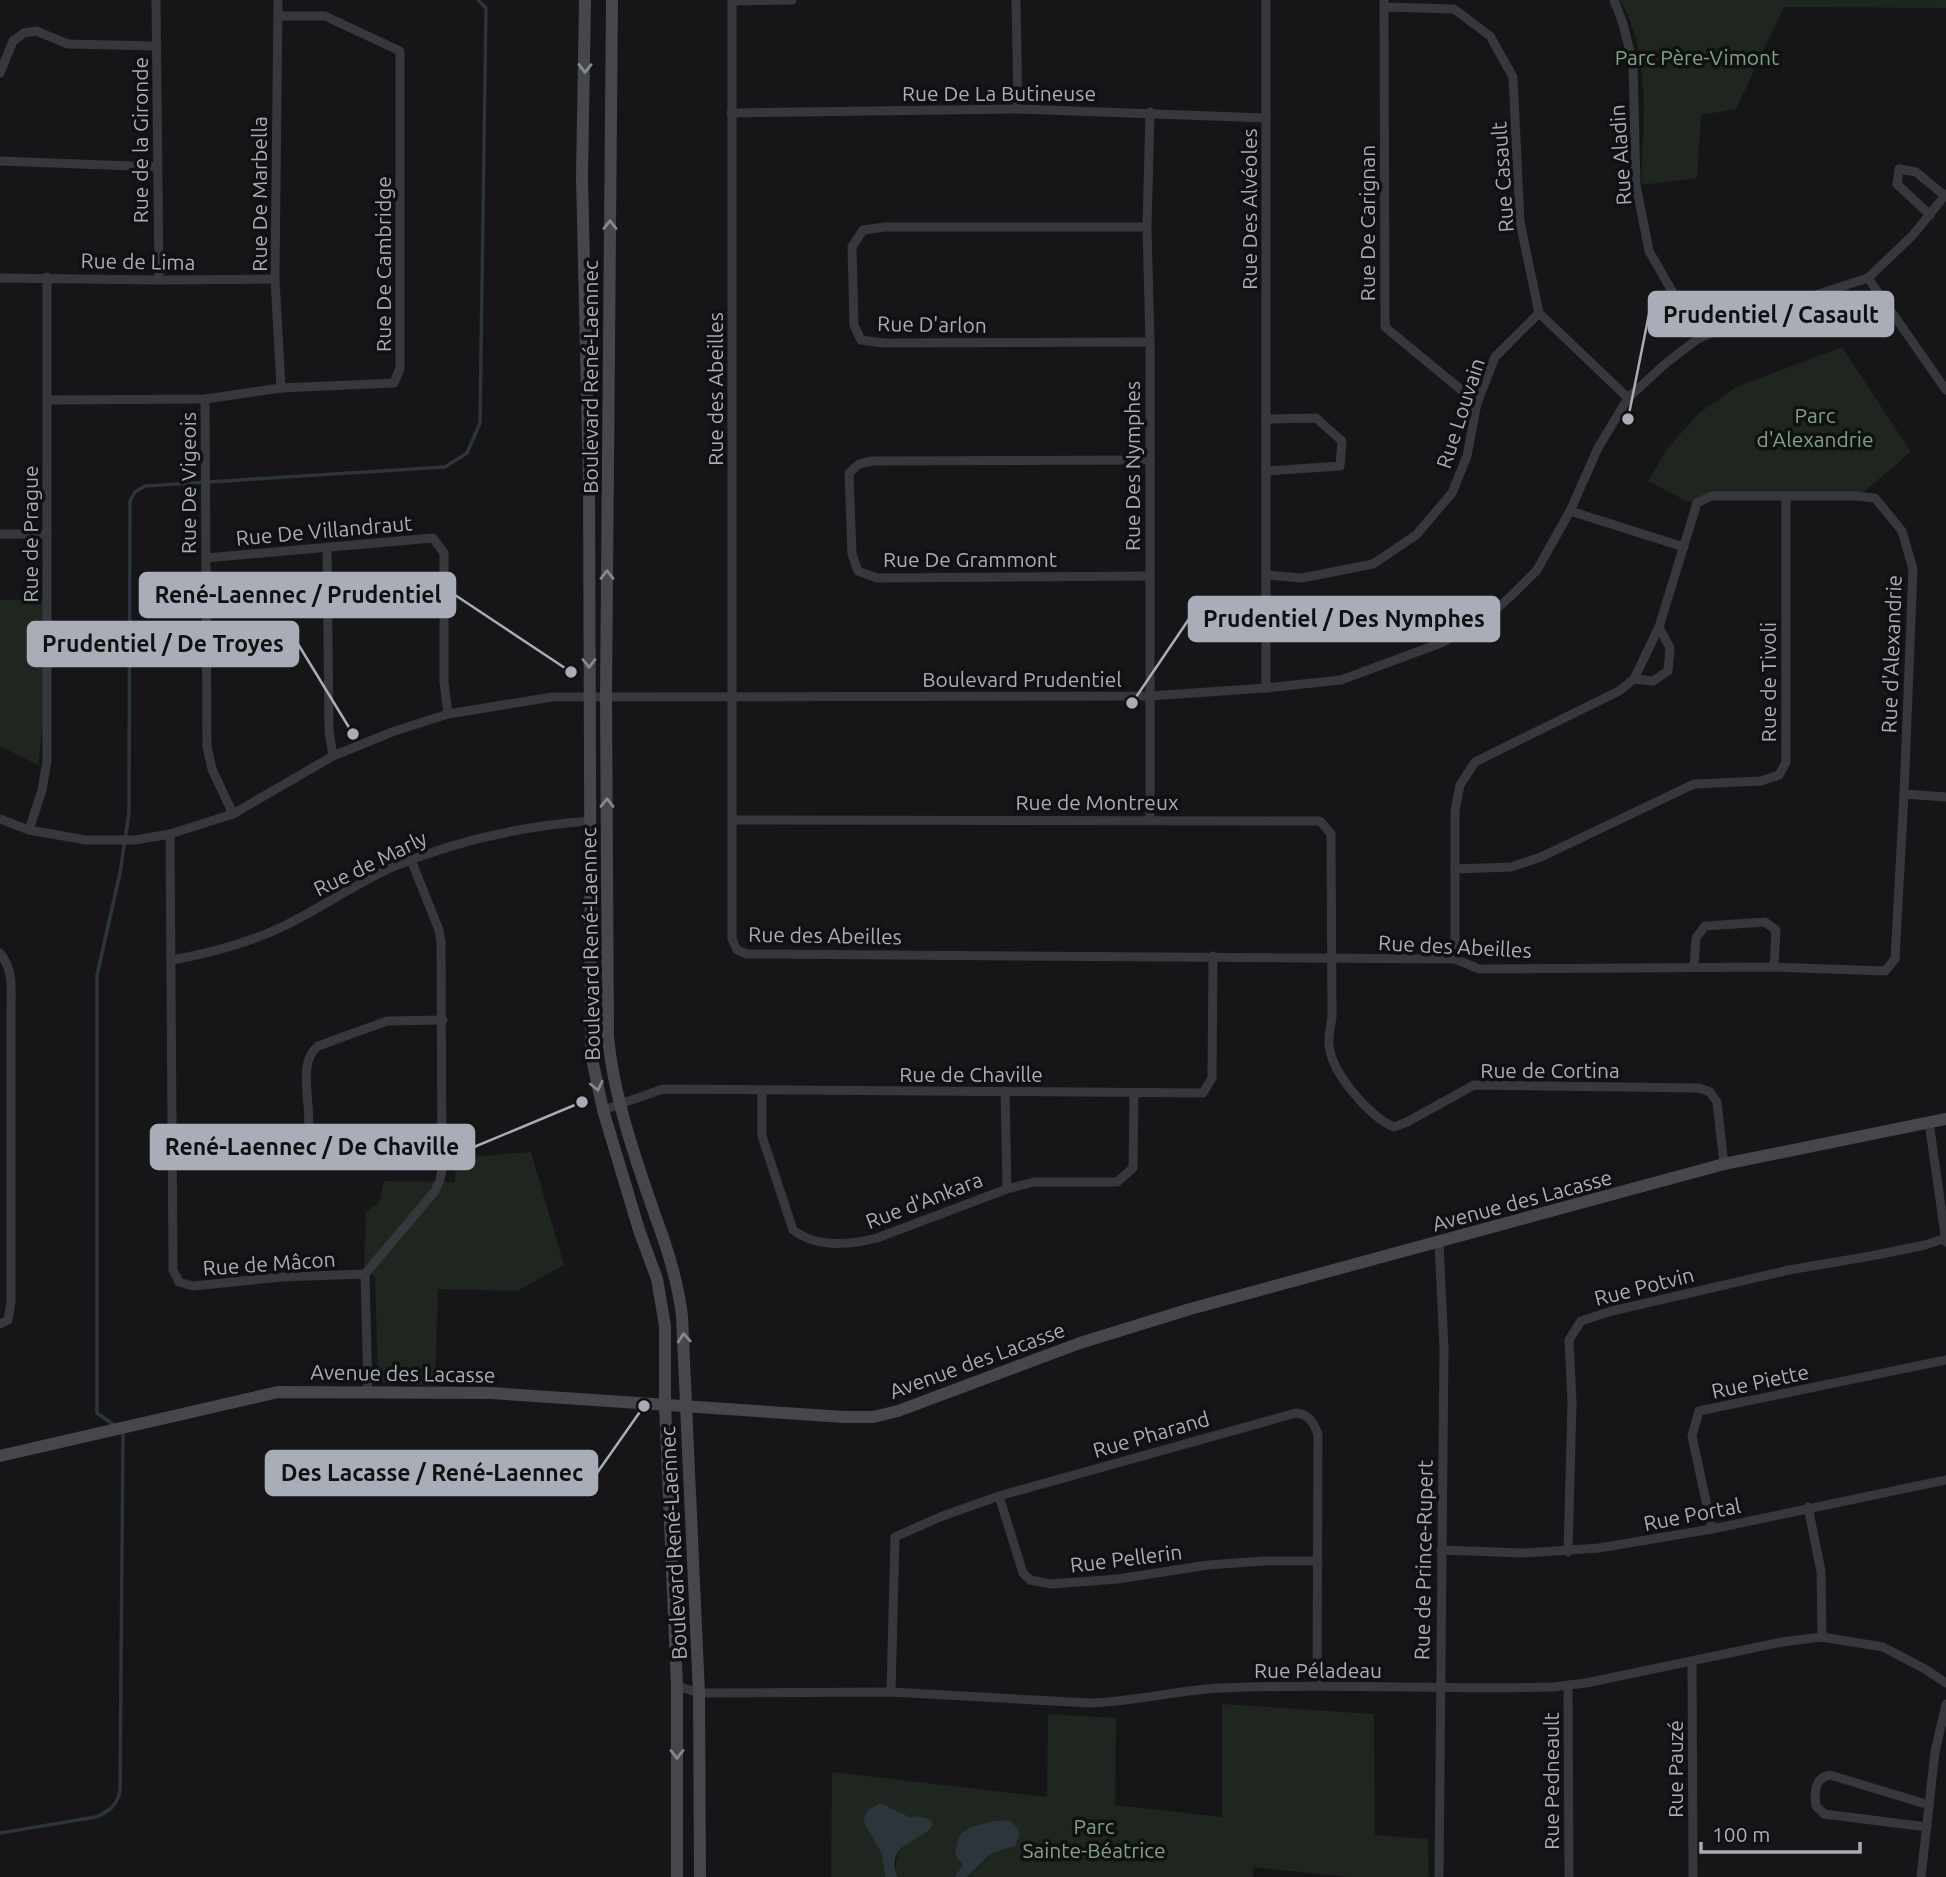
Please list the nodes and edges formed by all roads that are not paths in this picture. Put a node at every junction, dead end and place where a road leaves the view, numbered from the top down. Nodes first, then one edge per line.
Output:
1 (156, 0) edge
2 (278, 0) edge
3 (585, 0) edge
4 (611, 0) edge
5 (732, 0) edge
6 (792, 0) edge
7 (1016, 0) edge
8 (1266, 0) edge
9 (1614, 0) edge
10 (1384, 4) edge
11 (278, 16) junction
12 (157, 46) junction
13 (0, 73) edge
14 (1018, 109) junction
15 (1150, 112) junction
16 (731, 113) junction
17 (1266, 118) junction
18 (0, 161) edge
19 (158, 167) junction
20 (1945, 195) edge
21 (1930, 215) junction
22 (1147, 227) junction
23 (47, 277) junction
24 (0, 278) edge
25 (1868, 278) junction
26 (275, 279) junction
27 (159, 280) junction
28 (1539, 313) junction
29 (1699, 338) junction
30 (1150, 342) junction
31 (1943, 379) edge
32 (281, 388) junction
33 (1946, 390) edge
34 (1628, 398) junction
35 (205, 399) junction
36 (47, 400) junction
37 (1477, 403) junction
38 (1266, 419) junction
39 (1150, 460) junction
40 (1266, 471) junction
41 (1786, 496) junction
42 (1570, 511) junction
43 (0, 534) edge
44 (47, 534) junction
45 (327, 547) junction
46 (1684, 547) junction
47 (206, 558) junction
48 (1150, 576) junction
49 (1266, 576) junction
50 (1659, 627) junction
51 (1634, 679) junction
52 (1266, 688) junction
53 (589, 695) junction
54 (606, 695) junction
55 (1149, 696) junction
56 (733, 698) junction
57 (448, 714) junction
58 (333, 756) junction
59 (1903, 794) junction
60 (1946, 797) edge
61 (233, 814) junction
62 (0, 819) edge
63 (733, 820) junction
64 (1150, 820) junction
65 (590, 821) junction
66 (29, 830) junction
67 (170, 834) junction
68 (411, 860) junction
69 (1455, 869) junction
70 (0, 953) edge
71 (1213, 956) junction
72 (1330, 958) junction
73 (1455, 959) junction
74 (172, 960) junction
75 (1694, 967) junction
76 (1774, 967) junction
77 (443, 1020) junction
78 (762, 1090) junction
79 (1005, 1091) junction
80 (1134, 1093) junction
81 (620, 1104) junction
82 (603, 1110) junction
83 (1946, 1119) edge
84 (1929, 1122) junction
85 (1724, 1164) junction
86 (173, 1165) junction
87 (1007, 1189) junction
88 (1946, 1240) edge
89 (1439, 1243) junction
90 (365, 1274) junction
91 (0, 1324) edge
92 (1946, 1360) edge
93 (368, 1392) junction
94 (665, 1405) junction
95 (686, 1406) junction
96 (0, 1456) edge
97 (1946, 1479) edge
98 (999, 1496) junction
99 (1808, 1507) junction
100 (1712, 1529) junction
101 (1441, 1550) junction
102 (1568, 1552) junction
103 (1318, 1561) junction
104 (1822, 1637) junction
105 (1692, 1661) junction
106 (1946, 1683) edge
107 (1568, 1685) junction
108 (677, 1686) junction
109 (1317, 1686) junction
110 (1439, 1688) junction
111 (891, 1692) junction
112 (699, 1693) junction
113 (1946, 1704) edge
114 (1929, 1805) junction
115 (1927, 1827) junction
116 (677, 1877) edge
117 (699, 1877) edge
118 (1439, 1877) edge
119 (1569, 1877) edge
120 (1693, 1877) edge
121 (1921, 1877) edge

1 - 12 street, Rue de la Gironde
2 - 11 street, Rue De Marbella
3 -> 53 street, Boulevard René-Laennec
54 -> 4 street, Boulevard René-Laennec
5 - 6 street
5 - 16 street, Rue des Abeilles
7 - 14 street
8 - 17 street, Rue Des Alvéoles
9 - 29 street, Rue Aladin
10 - 28 street, Rue Casault
10 - 37 street, Rue De Carignan
11 - 26 street, Rue De Marbella
11 - 32 street, Rue De Cambridge
12 - 13 street
12 - 19 street, Rue de la Gironde
14 - 15 street, Rue De La Butineuse
14 - 16 street, Rue De La Butineuse
15 - 17 street, Rue De La Butineuse
15 - 22 street, Rue Des Nymphes
16 - 56 street, Rue des Abeilles
17 - 38 street, Rue Des Alvéoles
18 - 19 street
19 - 27 street, Rue de la Gironde
20 - 21 street, Boulevard Prudentiel
20 - 21 street, Boulevard Prudentiel
21 - 25 street, Boulevard Prudentiel
22 - 30 street, Rue Des Nymphes
22 - 30 street, Rue D'arlon
23 - 24 street, Rue de Lima
23 - 27 street, Rue de Lima
23 - 36 street, Rue de Prague
25 - 29 street, Boulevard Prudentiel
25 - 31 street
26 - 27 street, Rue de Lima
26 - 32 street, Rue De Marbella
28 - 34 street
28 - 37 street, Rue Louvain
29 - 34 street, Boulevard Prudentiel
30 - 39 street, Rue Des Nymphes
31 - 33 street
32 - 35 street, Rue De Cambridge
34 - 42 street, Boulevard Prudentiel
35 - 36 street, Rue De Cambridge
35 - 47 street, Rue De Vigeois
36 - 44 street, Rue de Prague
37 - 49 street, Rue Louvain
38 - 40 street, Rue Des Alvéoles
38 - 40 street
39 - 48 street, Rue Des Nymphes
39 - 48 street, Rue De Grammont
40 - 49 street, Rue Des Alvéoles
41 - 46 street, Rue d'Alexandrie
41 - 59 street, Rue d'Alexandrie
41 - 69 street, Rue de Tivoli
42 - 46 street
42 - 52 street, Boulevard Prudentiel
43 - 44 street
44 - 66 street, Rue de Prague
45 - 47 street, Rue De Villandraut
45 - 57 street, Rue De Villandraut
45 - 58 street
46 - 50 street, Rue d'Alexandrie
47 - 61 street, Rue De Vigeois
48 - 55 street, Rue Des Nymphes
49 - 52 street, Rue Des Alvéoles
50 - 51 street, Rue d'Alexandrie
50 - 51 street
51 - 69 street
52 - 55 street, Boulevard Prudentiel
53 - 54 street, Boulevard Prudentiel
53 - 57 street, Boulevard Prudentiel
53 - 65 street, Boulevard René-Laennec
54 - 56 street, Boulevard Prudentiel
81 -> 54 street, Boulevard René-Laennec
55 - 56 street, Boulevard Prudentiel
55 - 64 street, Rue Des Nymphes
56 - 63 street, Rue des Abeilles
57 - 58 street, Boulevard Prudentiel
58 - 61 street, Boulevard Prudentiel
59 - 60 street
59 - 76 street, Rue des Abeilles
61 - 67 street, Boulevard Prudentiel
62 - 66 street, Boulevard Prudentiel
63 - 64 street, Rue de Montreux
63 - 71 street, Rue des Abeilles
64 - 72 street, Rue de Montreux
65 - 68 street, Rue de Marly
65 -> 82 street, Boulevard René-Laennec
66 - 67 street, Boulevard Prudentiel
67 - 74 street, Rue de Mâcon
68 - 74 street, Rue de Marly
68 - 77 street, Rue de Mâcon
69 - 73 street
70 - 91 street
71 - 72 street, Rue des Abeilles
71 - 80 street, Rue de Chaville
72 - 73 street, Rue des Abeilles
72 - 85 street, Rue de Cortina
73 - 75 street, Rue des Abeilles
74 - 86 street, Rue de Mâcon
75 - 76 street, Rue des Abeilles
75 - 76 street
77 - 86 street
77 - 90 street, Rue de Mâcon
78 - 79 street, Rue de Chaville
78 - 81 street, Rue de Chaville
78 - 87 street, Rue d'Ankara
79 - 80 street, Rue de Chaville
79 - 87 street
80 - 87 street, Rue d'Ankara
81 - 82 street, Rue de Chaville
95 -> 81 street, Boulevard René-Laennec
82 - 94 street, Boulevard René-Laennec
83 - 84 street, Avenue des Lacasse
84 - 85 street, Avenue des Lacasse
84 - 88 street
85 - 89 street, Avenue des Lacasse
86 - 90 street, Rue de Mâcon
88 - 102 street, Rue Potvin
89 - 95 street, Avenue des Lacasse
89 - 101 street, Rue de Prince-Rupert
90 - 93 street
92 - 100 street, Rue Piette
93 - 94 street, Avenue des Lacasse
93 - 96 street, Avenue des Lacasse
94 - 95 street, Avenue des Lacasse
94 - 108 street, Boulevard René-Laennec
95 - 112 street, Boulevard René-Laennec
97 - 99 street, Rue Portal
98 - 103 street, Rue Pellerin
98 - 103 street, Rue Pharand
98 - 111 street, Rue Pharand
99 - 100 street, Rue Portal
99 - 104 street
100 - 102 street, Rue Portal
101 - 102 street, Rue Portal
101 - 110 street, Rue de Prince-Rupert
103 - 109 street, Rue Pharand
104 - 105 street, Rue Péladeau
104 - 106 street, Rue Péladeau
105 - 107 street, Rue Péladeau
105 - 120 street, Rue Pauzé
107 - 110 street, Rue Péladeau
107 - 119 street, Rue Pedneault
108 - 112 street, Rue Péladeau
108 -> 116 street, Boulevard René-Laennec
109 - 110 street, Rue Péladeau
109 - 111 street, Rue Péladeau
110 - 118 street, Rue de Prince-Rupert
111 - 112 street, Rue Péladeau
112 - 117 street, Boulevard René-Laennec
113 - 114 street
114 - 115 street
114 - 115 street
115 - 121 street

